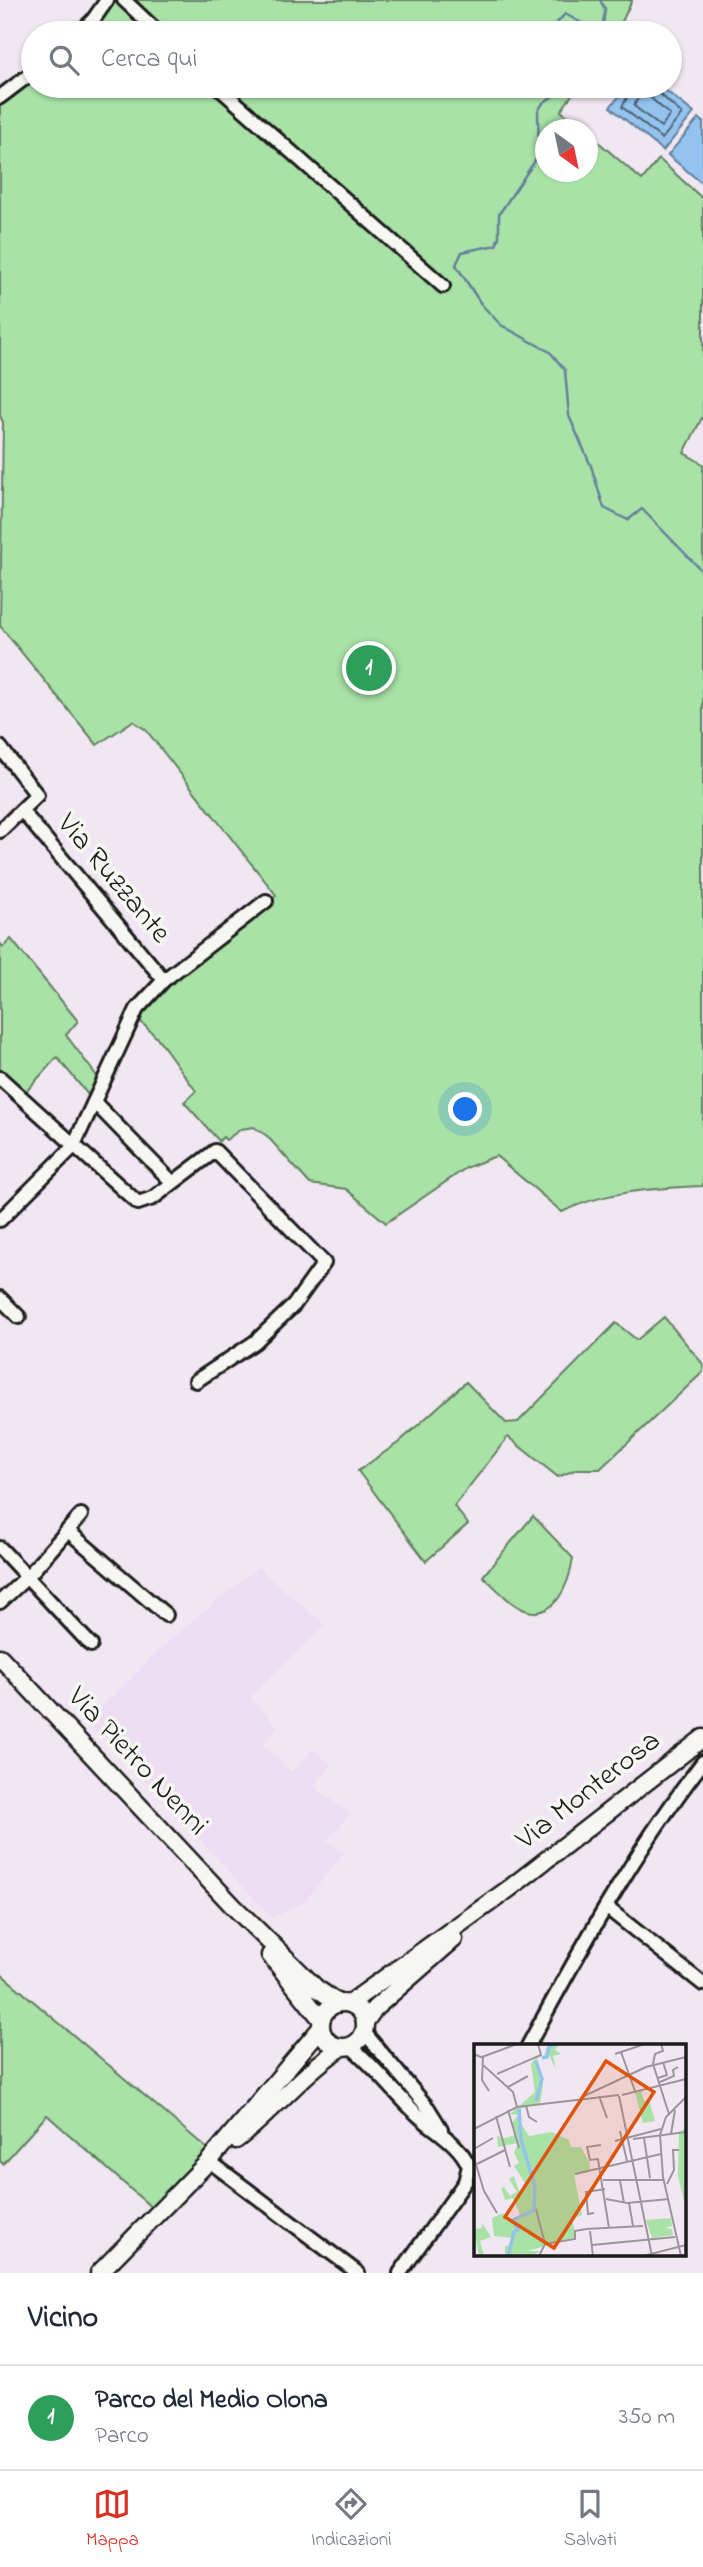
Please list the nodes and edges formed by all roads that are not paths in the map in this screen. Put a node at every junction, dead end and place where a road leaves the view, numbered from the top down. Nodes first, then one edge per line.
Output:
1 (107, 0) edge
2 (124, 0) edge
3 (92, 21) edge
4 (146, 21) edge
5 (21, 81) edge
6 (0, 97) edge
7 (230, 98) edge
8 (443, 286) dead end
9 (0, 747) edge
10 (22, 811) junction
11 (0, 831) edge
12 (266, 901) dead end
13 (164, 980) junction
14 (0, 1078) edge
15 (94, 1102) junction
16 (73, 1147) junction
17 (173, 1182) junction
18 (0, 1220) edge
19 (0, 1298) edge
20 (19, 1317) dead end
21 (196, 1381) dead end
22 (82, 1515) dead end
23 (68, 1531) junction
24 (0, 1548) edge
25 (29, 1576) junction
26 (0, 1602) edge
27 (166, 1615) dead end
28 (91, 1645) dead end
29 (0, 1657) edge
30 (703, 1738) edge
31 (703, 1762) edge
32 (510, 1888) junction
33 (233, 1906) junction
34 (606, 1907) junction
35 (703, 1984) edge
36 (344, 2003) junction
37 (320, 2024) junction
38 (365, 2027) junction
39 (529, 2044) edge
40 (346, 2047) junction
41 (444, 2136) junction
42 (209, 2161) junction
43 (472, 2162) edge
44 (99, 2273) edge
45 (358, 2273) edge
46 (400, 2273) edge

1 - 3 street
2 - 4 street
5 - 6 street
7 - 8 street
9 - 10 street
10 - 11 street
10 - 13 street, Via Ruzzante
12 - 13 street
13 - 15 street
14 - 16 street
15 - 16 street
15 - 17 street
16 - 17 street
16 - 18 street
17 - 21 street
19 - 20 street
22 - 23 street
23 - 25 street
23 - 27 street
24 - 25 street
25 - 26 street
25 - 28 street
29 - 33 main road, Via Pietro Nenni
30 - 32 main road, Via Monterosa
31 - 34 street
32 - 36 main road, Via Monterosa
32 - 38 main road, Via Monterosa
33 - 36 main road, Via Pietro Nenni
33 - 37 main road, Via Pietro Nenni
34 - 35 street
34 - 39 street
36 - 37 main road
36 - 38 main road
37 - 40 main road
37 - 42 main road
38 - 40 main road
38 - 41 street
40 - 41 street
40 - 42 main road
41 - 43 street
42 - 44 main road
42 - 45 street
43 - 46 street

